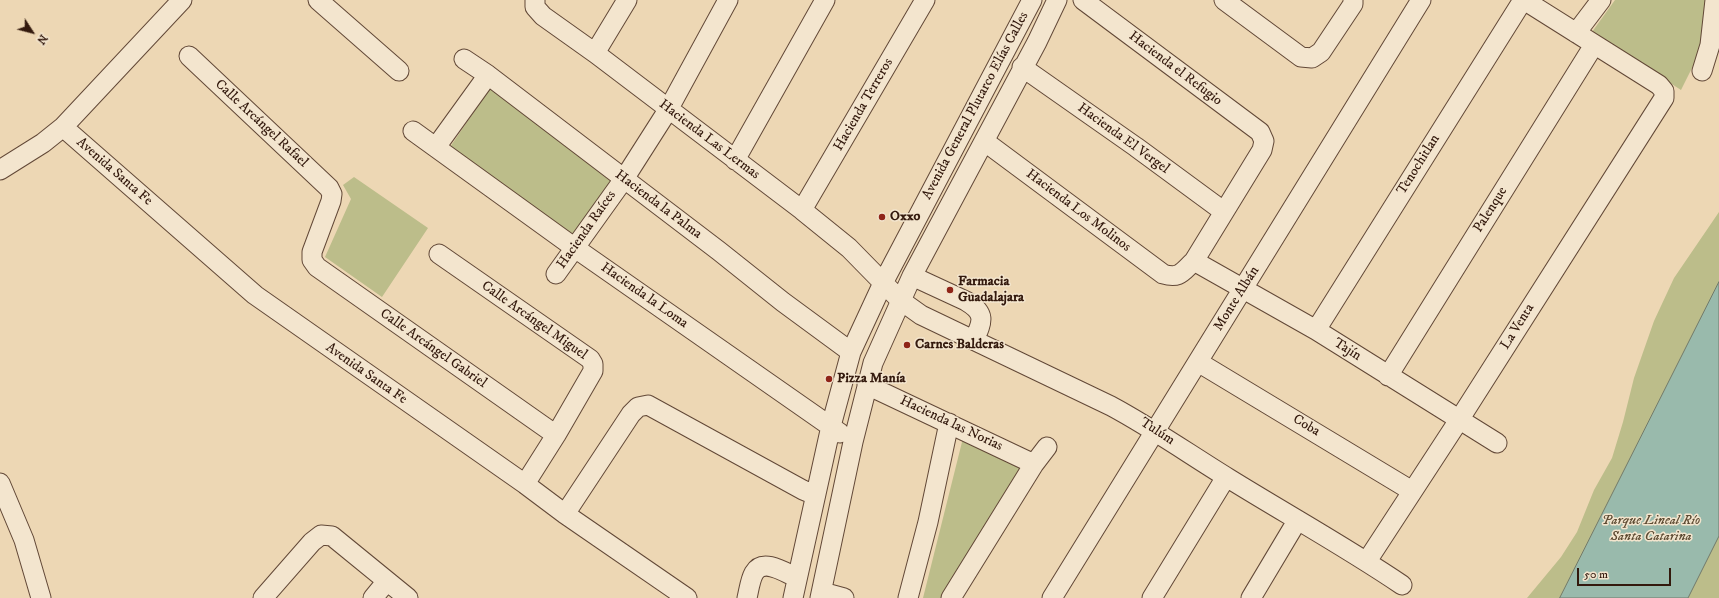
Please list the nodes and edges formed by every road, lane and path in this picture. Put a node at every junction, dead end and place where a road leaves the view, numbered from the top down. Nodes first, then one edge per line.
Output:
1 (182, 0) edge
2 (318, 0) edge
3 (535, 0) edge
4 (627, 0) edge
5 (728, 0) edge
6 (825, 0) edge
7 (925, 0) edge
8 (1032, 0) edge
9 (1057, 0) edge
10 (1083, 0) edge
11 (1224, 0) edge
12 (1353, 0) edge
13 (1421, 0) edge
14 (1524, 0) edge
15 (1601, 0) edge
16 (1715, 0) edge
17 (1016, 31) junction
18 (1576, 33) junction
19 (1037, 42) junction
20 (1594, 45) junction
21 (595, 53) junction
22 (189, 56) dead end
23 (464, 58) dead end
24 (1022, 68) junction
25 (399, 71) dead end
26 (1702, 71) dead end
27 (488, 75) junction
28 (668, 110) junction
29 (63, 127) junction
30 (413, 131) dead end
31 (984, 141) junction
32 (436, 147) junction
33 (735, 160) junction
34 (0, 170) edge
35 (624, 179) junction
36 (802, 210) junction
37 (1224, 211) junction
38 (576, 248) junction
39 (439, 254) dead end
40 (312, 260) joint
41 (1194, 261) junction
42 (556, 274) dead end
43 (912, 276) junction
44 (883, 283) junction
45 (1244, 289) junction
46 (900, 300) junction
47 (1316, 330) junction
48 (974, 340) junction
49 (851, 352) junction
50 (1198, 362) junction
51 (1388, 376) junction
52 (867, 386) junction
53 (1459, 420) junction
54 (949, 423) junction
55 (831, 426) junction
56 (1155, 431) junction
57 (551, 432) junction
58 (853, 442) junction
59 (1497, 443) dead end
60 (1046, 447) dead end
61 (1034, 464) junction
62 (1226, 477) junction
63 (520, 481) junction
64 (0, 483) edge
65 (1412, 491) junction
66 (816, 495) junction
67 (565, 514) junction
68 (1297, 521) junction
69 (1367, 562) junction
70 (797, 578) junction
71 (387, 581) junction
72 (1402, 585) dead end
73 (821, 595) edge
74 (41, 598) edge
75 (264, 598) edge
76 (373, 598) edge
77 (408, 598) edge
78 (688, 598) edge
79 (747, 598) edge
80 (793, 598) edge
81 (844, 598) edge
82 (908, 598) edge
83 (951, 598) edge
84 (1052, 598) edge
85 (1152, 598) edge
86 (1251, 598) edge

1 - 29 street
2 - 25 street
3 - 21 street, Hacienda Las Lermas
4 - 21 street
5 - 28 street, Hacienda Raíces
6 - 33 street
7 - 36 street, Hacienda Terreros
8 - 17 street, Avenida General Plutarco Elías Calles
9 - 19 street, Avenida General Plutarco Elías Calles
10 - 37 street, Hacienda el Refugio
11 - 12 street
13 - 45 street, Monte Albán
14 - 18 street
14 - 47 street, Tenochitlan
15 - 18 street
16 - 26 street
17 - 19 street
17 - 44 street, Avenida General Plutarco Elías Calles
18 - 20 street
19 - 24 street, Avenida General Plutarco Elías Calles
20 - 51 street, Palenque
20 - 53 street, La Venta
21 - 28 street, Hacienda Las Lermas
22 - 40 street, Calle Arcángel Rafael
23 - 27 street, Hacienda la Palma
24 - 31 street, Avenida General Plutarco Elías Calles
24 - 37 street, Hacienda El Vergel
27 - 32 street
27 - 35 street, Hacienda la Palma
28 - 33 street, Hacienda Las Lermas
28 - 35 street, Hacienda Raíces
29 - 34 street
29 - 63 street, Avenida Santa Fe
30 - 32 street, Hacienda la Loma
31 - 41 street, Hacienda Los Molinos
31 - 43 street, Avenida General Plutarco Elías Calles
32 - 38 street, Hacienda la Loma
33 - 36 street, Hacienda Las Lermas
35 - 38 street, Hacienda Raíces
35 - 49 street, Hacienda la Palma
36 - 44 street, Hacienda Las Lermas
37 - 41 street
38 - 42 street, Hacienda Raíces
38 - 55 street, Hacienda la Loma
39 - 57 street, Calle Arcángel Miguel
40 - 57 street, Calle Arcángel Gabriel
41 - 45 street, Tajín
43 - 46 street, Avenida General Plutarco Elías Calles
43 - 48 street
44 - 46 street, Hacienda Las Lermas
44 - 49 street, Avenida General Plutarco Elías Calles
45 - 47 street, Tajín
45 - 50 street, Monte Albán
46 - 48 street, Tulúm
46 - 52 street, Avenida General Plutarco Elías Calles
47 - 51 street, Tajín
48 - 56 street, Tulúm
49 - 55 street, Avenida General Plutarco Elías Calles
50 - 56 street, Monte Albán
50 - 65 street, Coba
51 - 53 street, Tajín
52 - 54 street, Hacienda las Norias
52 - 58 street, Avenida General Plutarco Elías Calles
53 - 59 street, Tajín
53 - 65 street, La Venta
54 - 61 street, Hacienda las Norias
54 - 82 street
55 - 58 street, Hacienda la Loma
55 - 66 street, Avenida General Plutarco Elías Calles
56 - 62 street, Tulúm
56 - 84 street, Monte Albán
57 - 63 street, Calle Arcángel Miguel
58 - 73 street, Avenida General Plutarco Elías Calles
60 - 61 street
61 - 83 street
62 - 68 street, Tulúm
62 - 85 street
63 - 67 street, Avenida Santa Fe
64 - 74 street
65 - 69 street, La Venta
66 - 67 street
66 - 70 street, Avenida General Plutarco Elías Calles
67 - 78 street, Avenida Santa Fe
68 - 69 street, Tulúm
68 - 86 street
69 - 72 street, Tulúm
70 - 79 street
70 - 80 street, Avenida General Plutarco Elías Calles
71 - 75 street
71 - 76 street
71 - 77 street
73 - 81 street

